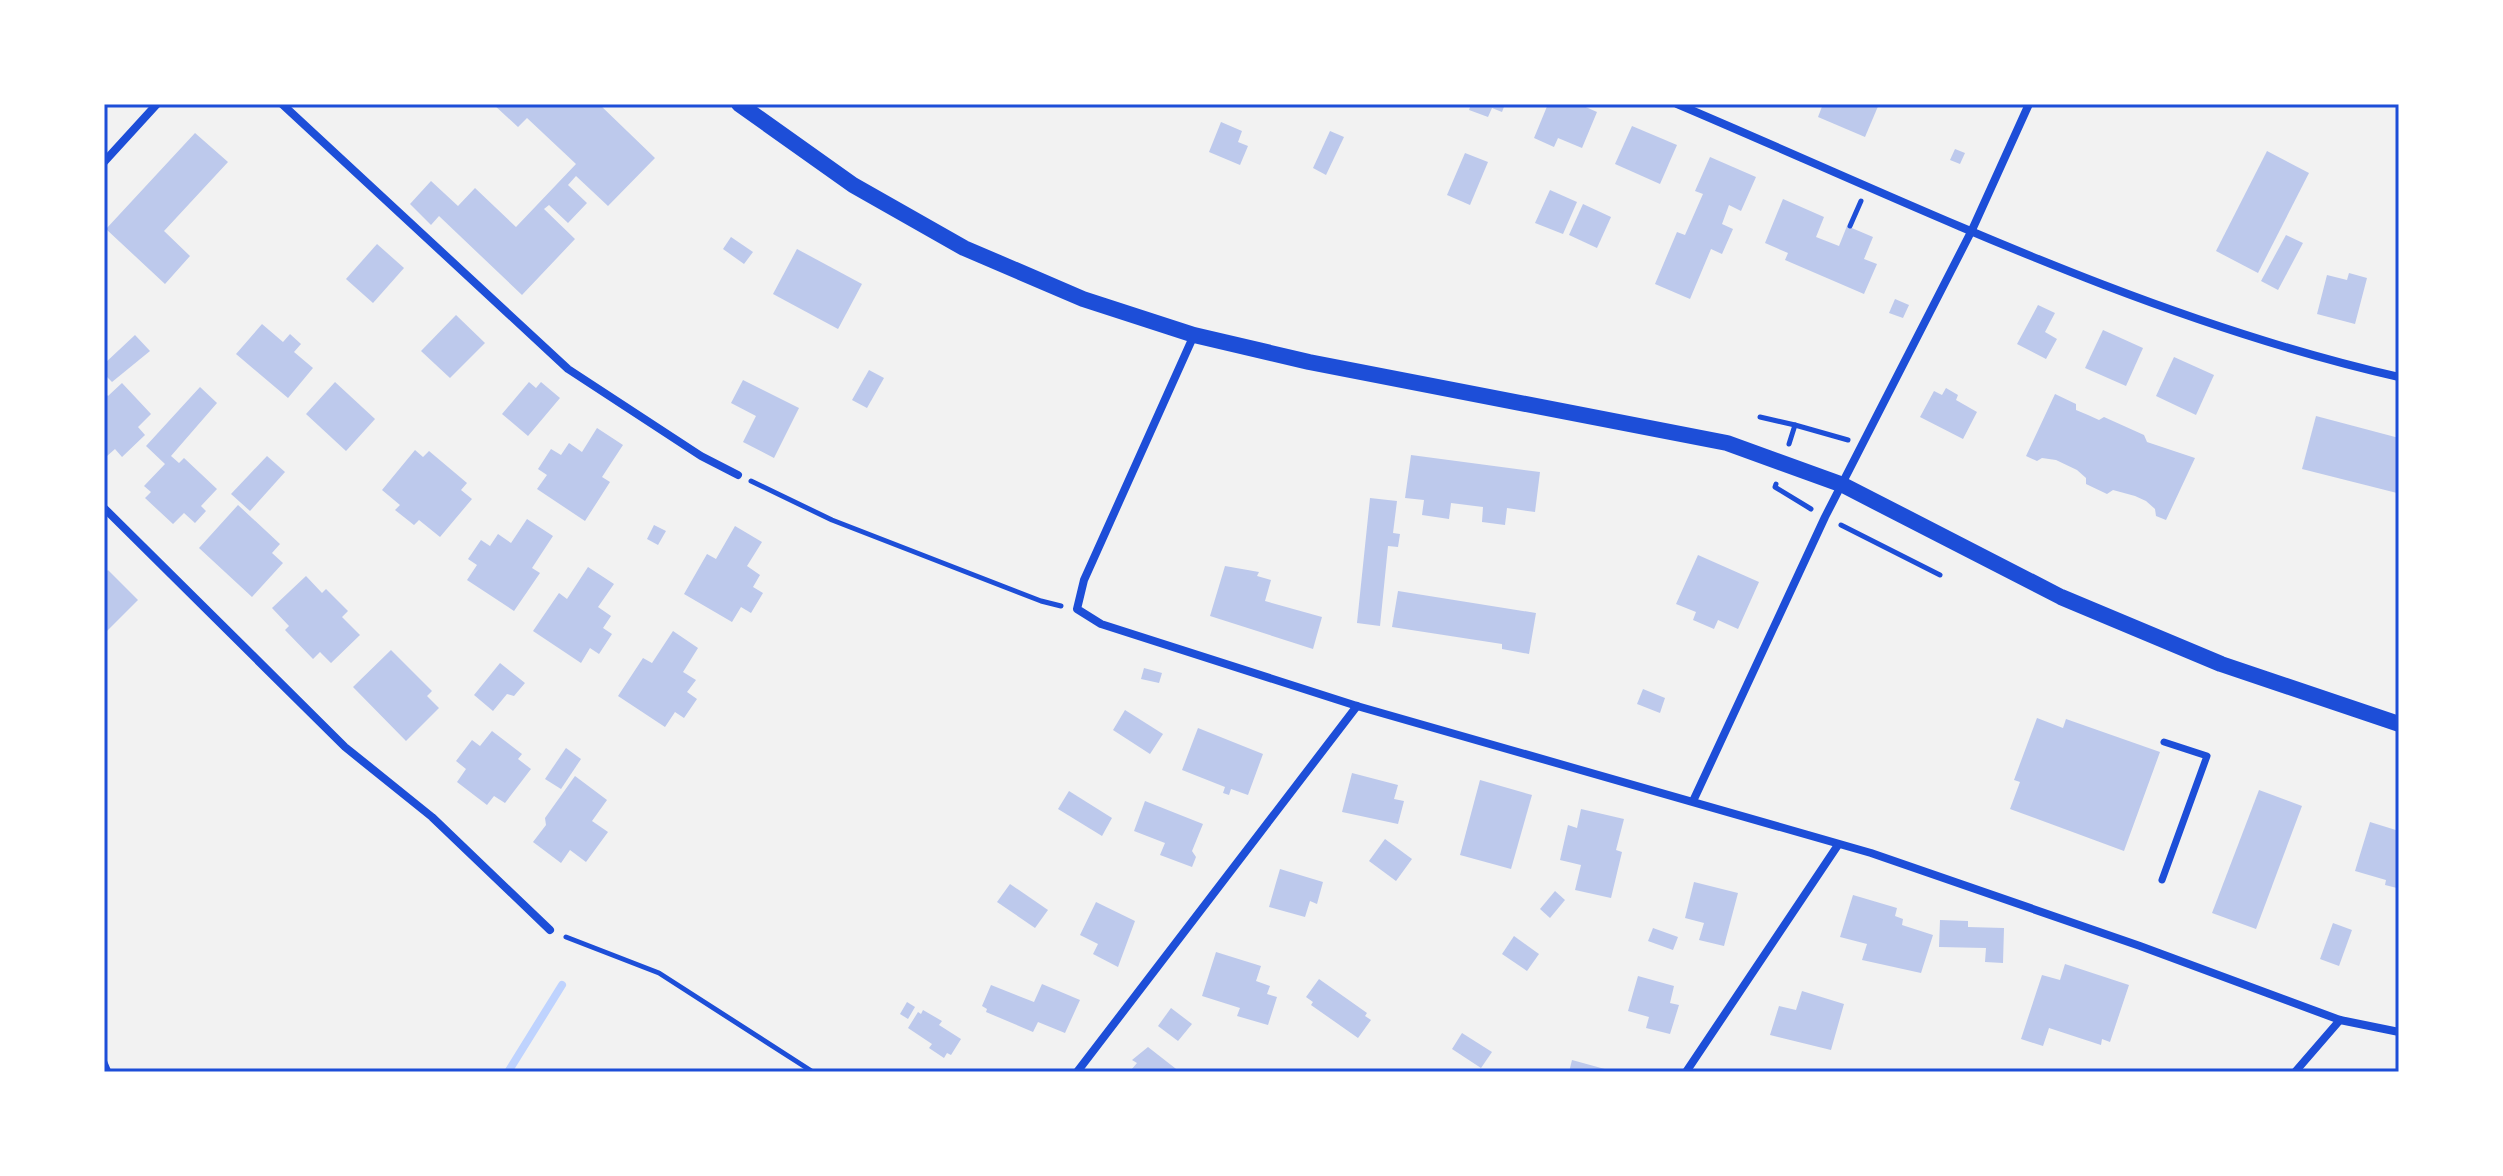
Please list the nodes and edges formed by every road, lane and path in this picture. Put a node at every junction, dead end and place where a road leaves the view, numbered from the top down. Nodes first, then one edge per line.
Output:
1 (157, 104) edge
2 (282, 104) edge
3 (739, 104) edge
4 (1677, 104) edge
5 (2029, 104) edge
6 (104, 162) edge
7 (1972, 230) junction
8 (1194, 335) junction
9 (2399, 377) edge
10 (1760, 417) dead end
11 (1795, 425) dead end
12 (738, 475) joint
13 (1843, 485) junction
14 (104, 508) edge
15 (1077, 609) junction
16 (1357, 706) junction
17 (2399, 724) edge
18 (2164, 742) dead end
19 (1694, 799) junction
20 (1838, 845) junction
21 (2162, 880) dead end
22 (550, 930) joint
23 (2340, 1020) junction
24 (2399, 1032) edge
25 (104, 1060) edge
26 (109, 1072) edge
27 (813, 1072) edge
28 (1077, 1072) edge
29 (1686, 1072) edge
30 (2295, 1072) edge

1 - 6 street
2 - 12 street
3 - 8 main road
4 - 7 street
5 - 7 street
7 - 9 street
7 - 13 street
8 - 13 main road
8 - 15 street
10 - 11 path
12 - 15 path
13 - 17 main road
13 - 19 street
14 - 22 street
15 - 16 street
16 - 19 street
16 - 28 street
18 - 21 street
19 - 20 street
20 - 23 street
20 - 29 street
22 - 27 path
23 - 24 street
23 - 30 street
25 - 26 path

